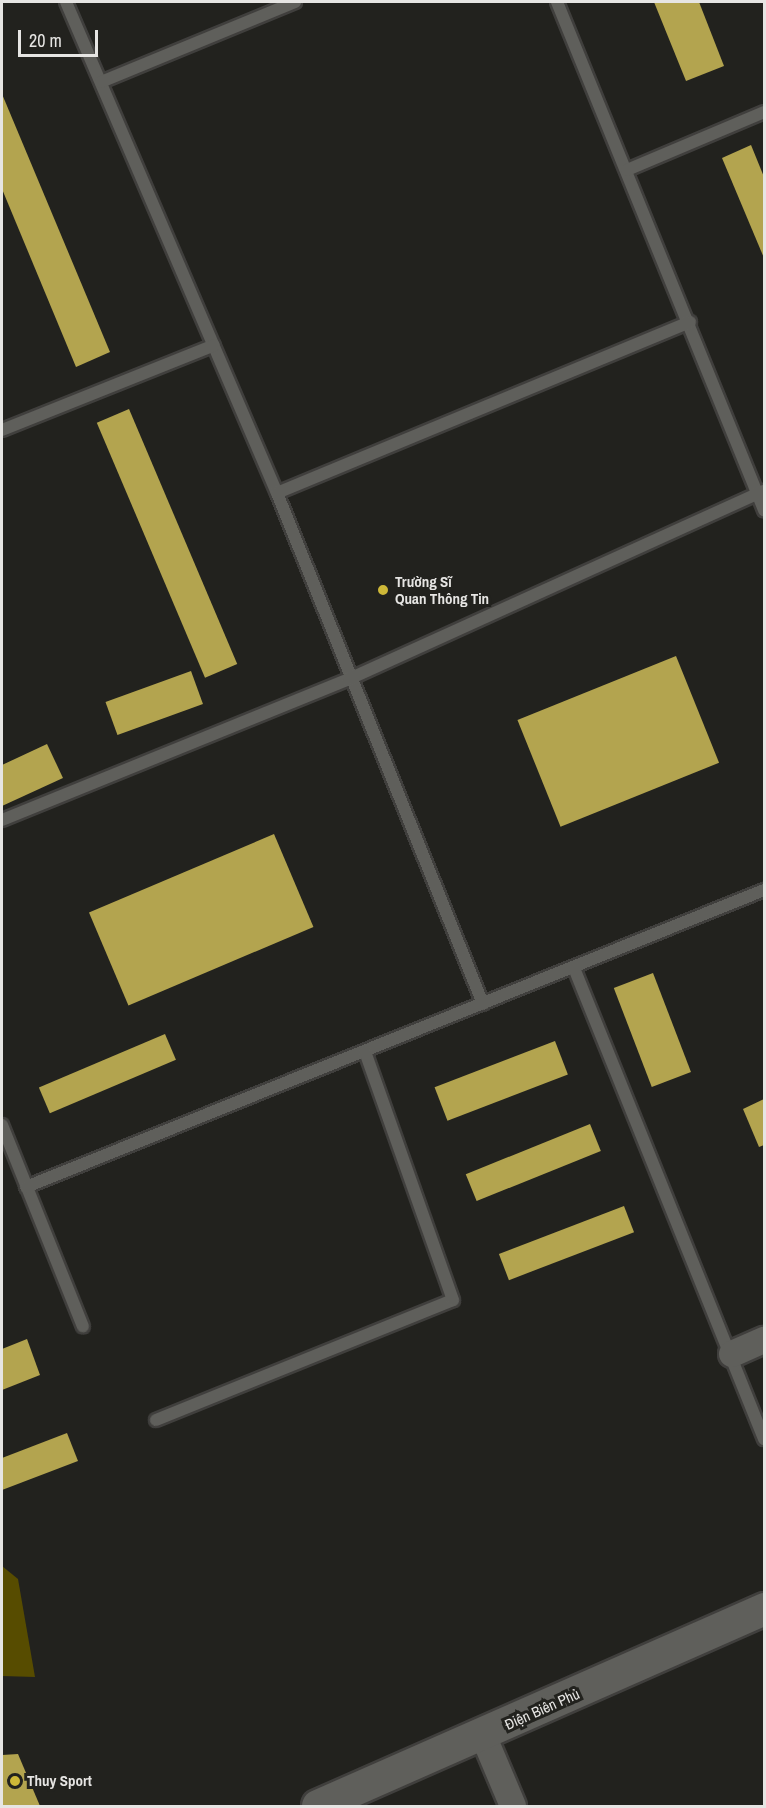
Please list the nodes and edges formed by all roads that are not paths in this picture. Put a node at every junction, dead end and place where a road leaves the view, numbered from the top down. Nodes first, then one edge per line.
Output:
1 (66, 2) edge
2 (295, 2) edge
3 (557, 2) edge
4 (101, 82) junction
5 (765, 112) edge
6 (627, 170) junction
7 (690, 321) junction
8 (214, 345) junction
9 (2, 430) edge
10 (277, 493) junction
11 (761, 493) edge
12 (765, 510) edge
13 (349, 679) junction
14 (2, 820) edge
15 (765, 890) edge
16 (574, 968) junction
17 (483, 1004) junction
18 (365, 1052) junction
19 (2, 1125) edge
20 (26, 1186) junction
21 (83, 1326) dead end
22 (765, 1340) edge
23 (732, 1353) junction
24 (156, 1420) dead end
25 (765, 1439) edge
26 (765, 1609) edge
27 (483, 1735) junction
28 (335, 1803) edge
29 (513, 1806) edge

1 - 4 lane
2 - 4 lane
3 - 6 lane
4 - 8 lane
5 - 6 lane
6 - 7 lane
7 - 10 lane
7 - 11 lane
8 - 9 lane
8 - 10 lane
10 - 13 lane
11 - 12 lane
11 - 13 lane
13 - 14 lane
13 - 17 lane
15 - 16 lane
16 - 17 lane
16 - 23 lane
17 - 18 lane
18 - 20 lane
18 - 24 lane
19 - 20 lane
20 - 21 lane
22 - 23 street
23 - 25 lane
26 - 27 street, Điện Biên Phủ
27 - 28 street, Điện Biên Phủ
27 - 29 street

